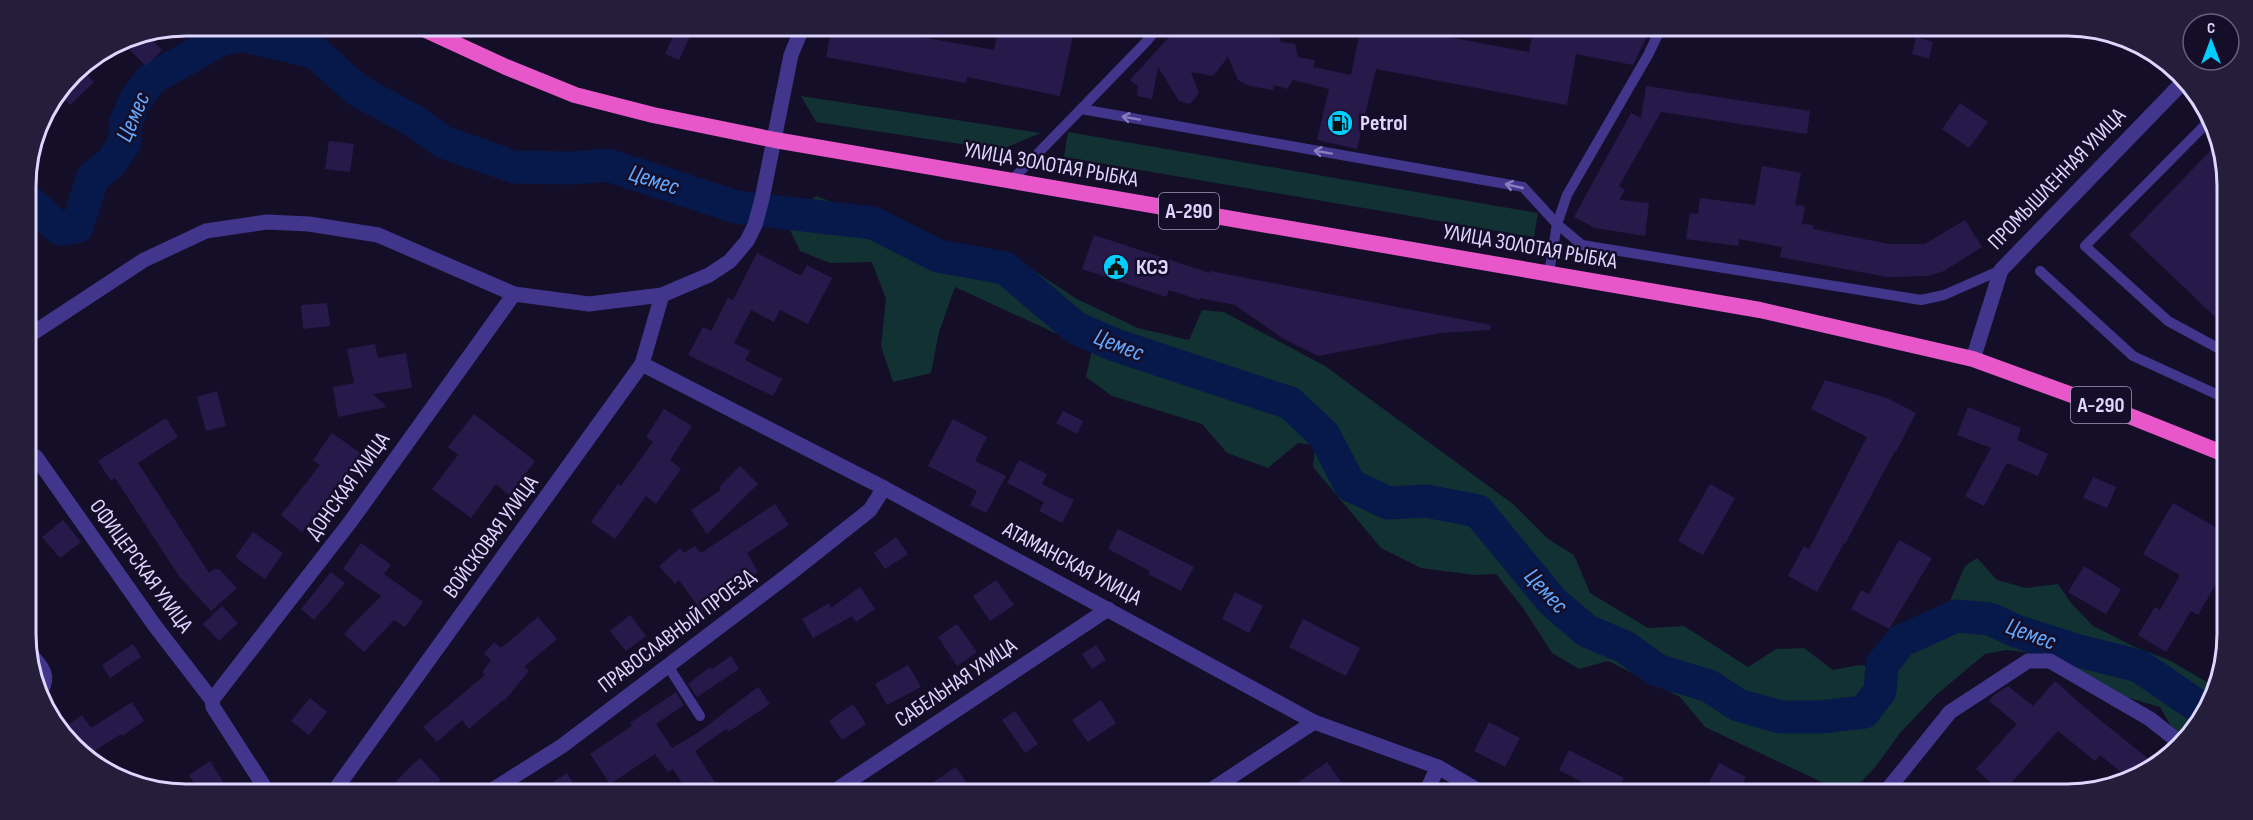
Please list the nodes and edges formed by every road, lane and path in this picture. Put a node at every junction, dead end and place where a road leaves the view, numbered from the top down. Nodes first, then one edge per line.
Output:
1 (439, 36) edge
2 (799, 36) edge
3 (1151, 36) edge
4 (1657, 36) edge
5 (2179, 86) edge
6 (1081, 109) junction
7 (2205, 125) edge
8 (775, 140) junction
9 (1011, 180) junction
10 (1557, 224) junction
11 (2001, 270) junction
12 (2040, 271) dead end
13 (1549, 273) junction
14 (514, 294) junction
15 (662, 295) junction
16 (36, 331) edge
17 (2217, 348) edge
18 (1972, 359) junction
19 (642, 364) junction
20 (2217, 394) edge
21 (2217, 452) edge
22 (36, 457) dead end
23 (884, 488) junction
24 (1108, 609) junction
25 (668, 666) junction
26 (40, 667) edge
27 (45, 684) edge
28 (212, 700) junction
29 (700, 716) dead end
30 (1314, 722) junction
31 (2175, 738) edge
32 (1438, 767) junction
33 (262, 784) edge
34 (339, 784) edge
35 (502, 784) edge
36 (845, 784) edge
37 (1220, 784) edge
38 (1430, 784) edge
39 (1467, 784) edge
40 (1892, 784) edge

1 - 8 highway, УЛИЦА ЗОЛОТАЯ РЫБКА / А-290
2 - 8 street
3 - 6 lane
4 - 10 lane
5 - 11 street, ПРОМЫШЛЕННАЯ УЛИЦА
6 - 9 lane
10 -> 6 lane
7 - 17 lane
8 - 9 highway, УЛИЦА ЗОЛОТАЯ РЫБКА / А-290
8 - 15 street
9 - 13 highway, УЛИЦА ЗОЛОТАЯ РЫБКА / А-290
10 - 11 lane
10 - 13 lane
11 - 18 street, ПРОМЫШЛЕННАЯ УЛИЦА
12 - 20 lane
13 - 18 highway, УЛИЦА ЗОЛОТАЯ РЫБКА / А-290
14 - 15 street
14 - 16 street
14 - 28 street, ДОНСКАЯ УЛИЦА
15 - 19 street, ВОЙСКОВАЯ УЛИЦА
18 - 21 highway, А-290
19 - 23 street, АТАМАНСКАЯ УЛИЦА
19 - 34 street, ВОЙСКОВАЯ УЛИЦА
22 - 28 street, ОФИЦЕРСКАЯ УЛИЦА
23 - 24 street, АТАМАНСКАЯ УЛИЦА
23 - 25 street, ПРАВОСЛАВНЫЙ ПРОЕЗД
24 - 30 street, АТАМАНСКАЯ УЛИЦА
24 - 36 street, САБЕЛЬНАЯ УЛИЦА
25 - 29 lane
25 - 35 street, ПРАВОСЛАВНЫЙ ПРОЕЗД
26 - 27 street
28 - 33 street, ОФИЦЕРСКАЯ УЛИЦА
30 - 32 street, АТАМАНСКАЯ УЛИЦА
30 - 37 street
31 - 40 street
32 - 38 street
32 - 39 street, АТАМАНСКАЯ УЛИЦА

